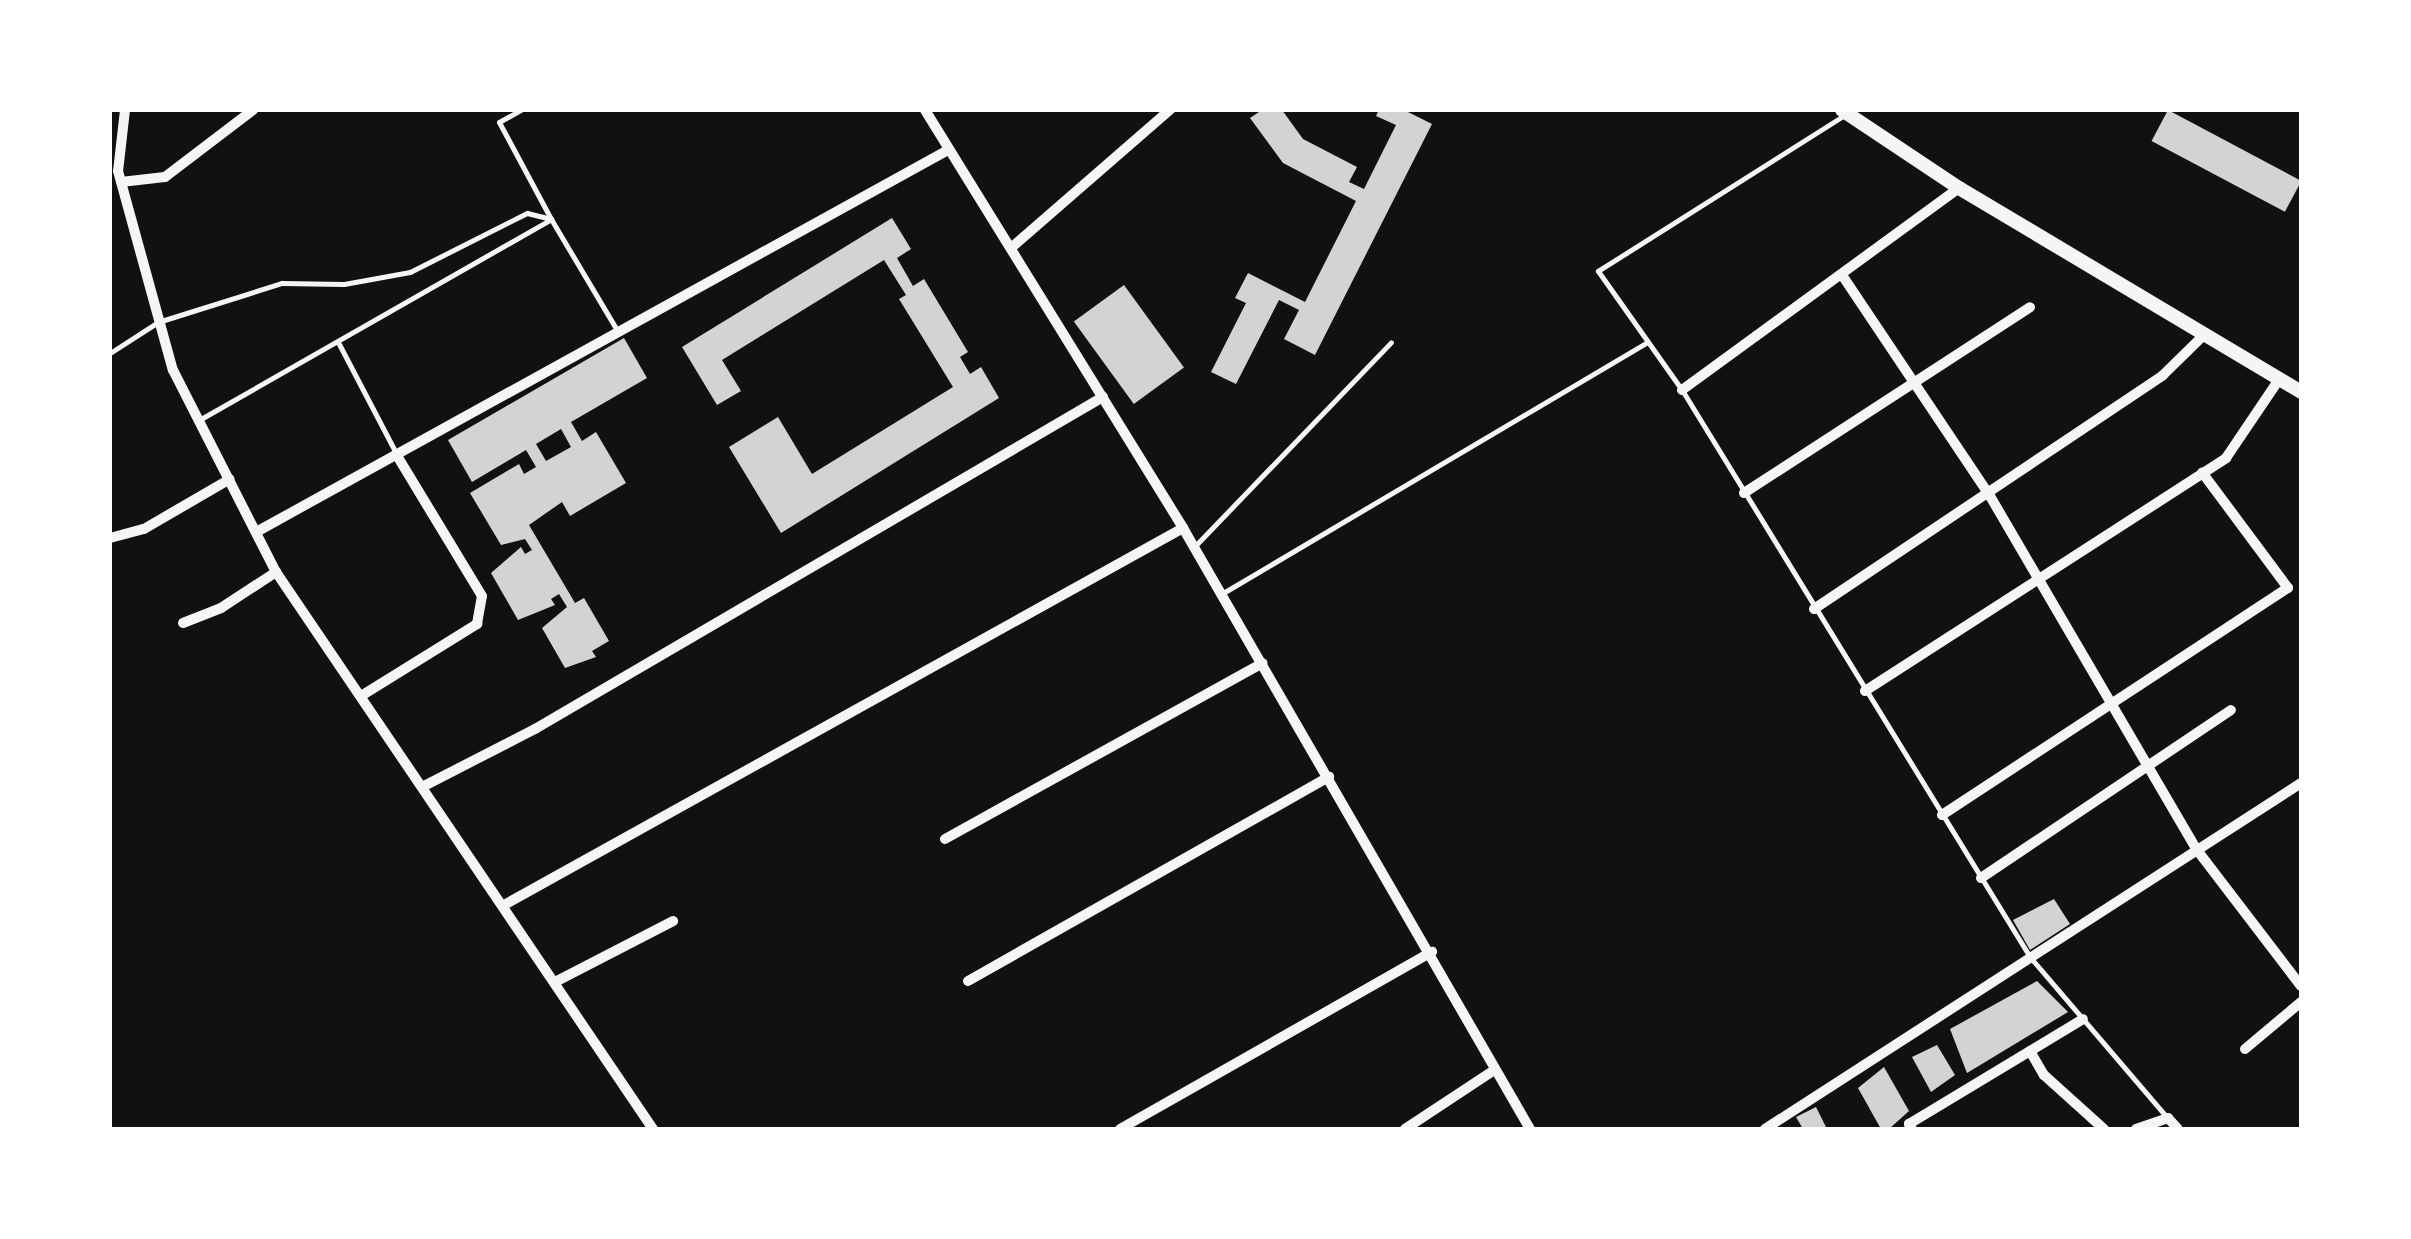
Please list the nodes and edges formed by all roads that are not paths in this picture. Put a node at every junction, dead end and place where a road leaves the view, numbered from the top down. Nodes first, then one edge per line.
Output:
1 (125, 110) edge
2 (253, 110) edge
3 (520, 110) edge
4 (925, 110) edge
5 (1170, 110) edge
6 (1844, 112) edge
7 (946, 150) junction
8 (121, 182) junction
9 (1959, 188) junction
10 (550, 220) junction
11 (1011, 248) junction
12 (1842, 275) junction
13 (2030, 306) dead end
14 (158, 322) junction
15 (618, 332) junction
16 (2205, 334) junction
17 (1391, 342) dead end
18 (1647, 342) junction
19 (340, 344) junction
20 (110, 353) edge
21 (2280, 378) junction
22 (1913, 381) junction
23 (1682, 390) junction
24 (2301, 392) edge
25 (1103, 398) junction
26 (199, 420) junction
27 (396, 454) junction
28 (2202, 472) junction
29 (230, 479) junction
30 (1744, 493) junction
31 (1990, 496) junction
32 (1184, 528) junction
33 (258, 531) junction
34 (110, 538) edge
35 (1194, 546) junction
36 (276, 572) junction
37 (2037, 576) junction
38 (1222, 594) junction
39 (1814, 609) junction
40 (183, 623) dead end
41 (1263, 663) junction
42 (1865, 691) junction
43 (362, 696) junction
44 (2112, 704) junction
45 (2230, 710) dead end
46 (2148, 766) junction
47 (1329, 777) junction
48 (2301, 783) edge
49 (424, 786) junction
50 (1942, 815) junction
51 (945, 839) dead end
52 (2196, 850) junction
53 (1981, 878) junction
54 (504, 905) junction
55 (672, 921) dead end
56 (1432, 952) junction
57 (2030, 957) junction
58 (968, 981) dead end
59 (555, 982) junction
60 (2301, 986) edge
61 (2301, 1002) edge
62 (2083, 1020) junction
63 (2245, 1049) dead end
64 (2030, 1051) junction
65 (1493, 1071) junction
66 (2168, 1118) junction
67 (653, 1129) edge
68 (1120, 1129) edge
69 (1406, 1129) edge
70 (1530, 1129) edge
71 (1765, 1129) edge
72 (1912, 1129) edge
73 (2104, 1129) edge
74 (2136, 1129) edge
75 (2178, 1129) edge

1 - 8 street
2 - 8 street
3 - 10 lane
4 - 7 street
5 - 11 street
6 - 9 main road
6 - 18 lane
7 - 11 street
7 - 15 street
8 - 14 street
9 - 12 street
9 - 16 main road
10 - 14 lane
10 - 15 lane
10 - 19 lane
11 - 25 street
12 - 22 street
12 - 23 street
13 - 22 street
14 - 20 lane
14 - 26 street
15 - 27 street
16 - 21 main road
16 - 31 street
17 - 35 lane
18 - 23 lane
18 - 38 lane
19 - 26 lane
19 - 27 lane
21 - 24 main road
21 - 28 street
22 - 30 street
22 - 31 street
23 - 30 lane
25 - 32 street
25 - 49 street
26 - 29 street
27 - 33 street
27 - 43 street
28 - 37 street
28 - 44 street
29 - 33 street
29 - 34 street
30 - 39 lane
31 - 37 street
31 - 39 street
32 - 35 street
32 - 54 street
33 - 36 street
35 - 38 street
36 - 40 street
36 - 43 street
37 - 42 street
37 - 44 street
38 - 41 street
39 - 42 lane
41 - 47 street
41 - 51 street
42 - 50 lane
43 - 49 street
44 - 46 street
44 - 50 street
45 - 46 street
46 - 52 street
46 - 53 street
47 - 56 street
47 - 58 street
48 - 52 street
49 - 54 street
50 - 53 lane
52 - 57 street
52 - 60 street
53 - 57 lane
54 - 59 street
55 - 59 street
56 - 65 street
56 - 68 street
57 - 62 lane
57 - 71 street
59 - 67 street
61 - 63 street
62 - 64 street
62 - 66 lane
64 - 72 street
64 - 73 street
65 - 69 street
65 - 70 street
66 - 74 street
66 - 75 street

